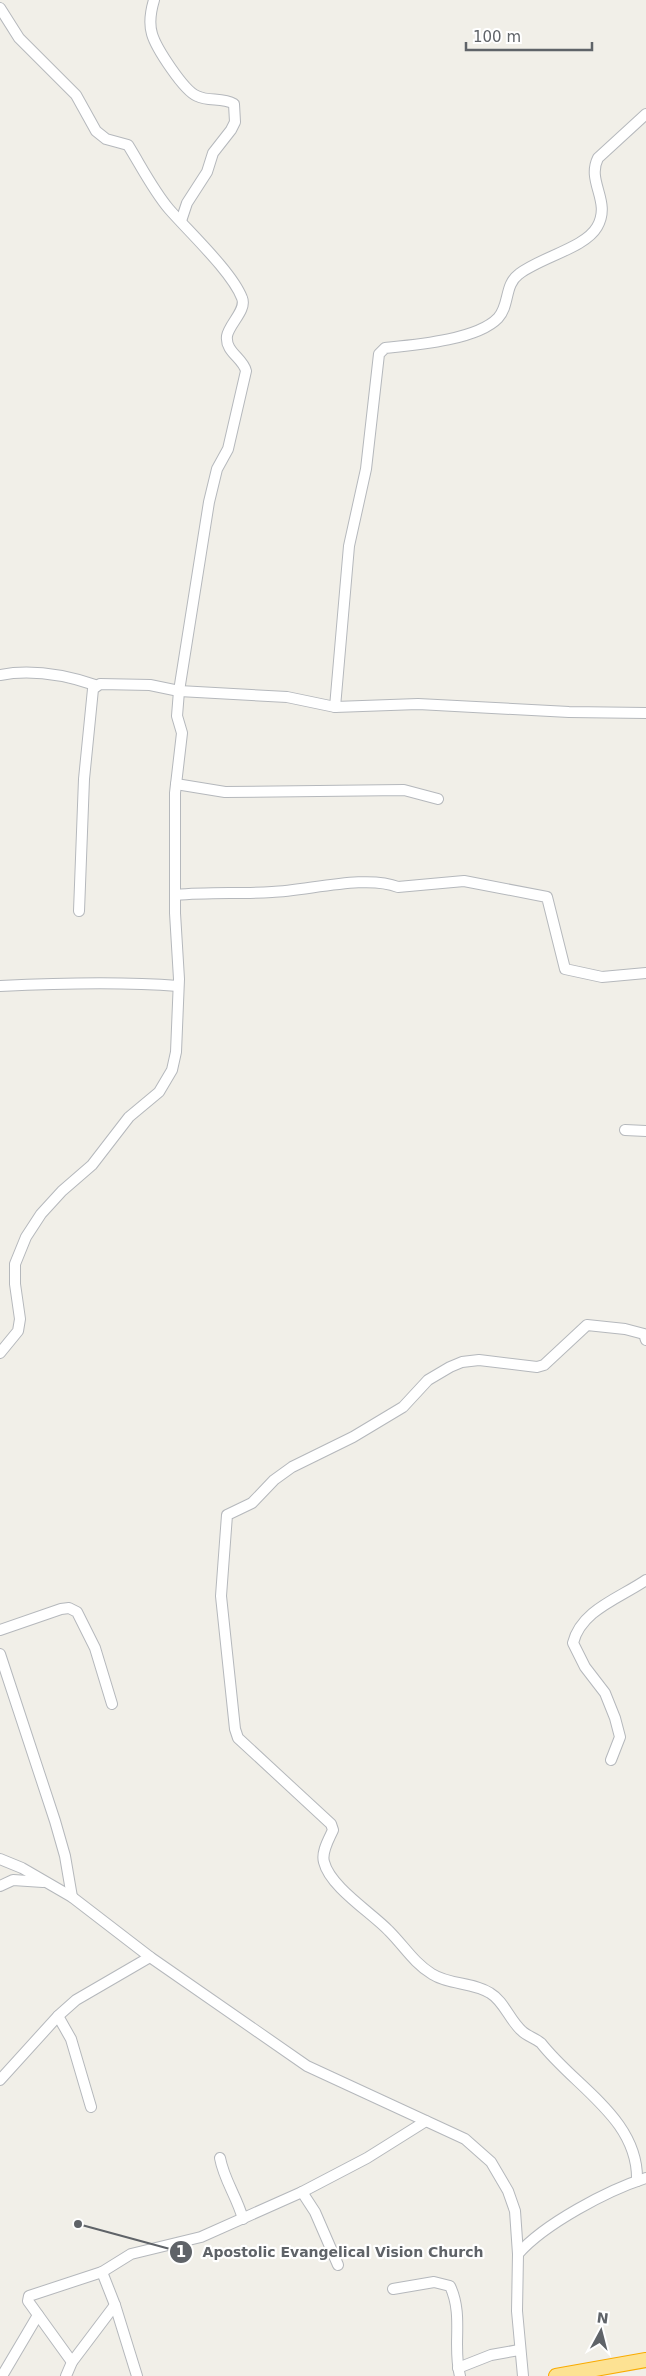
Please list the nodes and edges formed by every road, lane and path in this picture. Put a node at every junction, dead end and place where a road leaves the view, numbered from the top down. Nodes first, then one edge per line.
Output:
1 (154, 0) edge
2 (0, 8) edge
3 (646, 114) edge
4 (181, 221) junction
5 (0, 675) edge
6 (95, 686) junction
7 (179, 691) junction
8 (335, 707) junction
9 (646, 713) edge
10 (176, 784) junction
11 (438, 799) dead end
12 (176, 895) junction
13 (79, 911) dead end
14 (646, 973) edge
15 (0, 986) edge
16 (178, 986) junction
17 (624, 1130) dead end
18 (646, 1131) edge
19 (646, 1340) edge
20 (0, 1352) edge
21 (646, 1580) edge
22 (0, 1630) edge
23 (0, 1654) edge
24 (112, 1704) dead end
25 (611, 1760) dead end
26 (0, 1859) edge
27 (46, 1882) junction
28 (0, 1886) edge
29 (72, 1897) junction
30 (150, 1957) junction
31 (58, 2016) junction
32 (0, 2080) edge
33 (91, 2107) dead end
34 (426, 2121) junction
35 (220, 2158) dead end
36 (642, 2179) edge
37 (302, 2192) junction
38 (243, 2219) junction
39 (518, 2254) junction
40 (338, 2265) dead end
41 (102, 2272) junction
42 (393, 2289) dead end
43 (115, 2305) junction
44 (38, 2315) junction
45 (520, 2350) junction
46 (646, 2360) edge
47 (72, 2362) junction
48 (459, 2372) edge
49 (2, 2376) edge
50 (66, 2376) edge
51 (137, 2376) edge
52 (523, 2376) edge
53 (556, 2376) edge

1 - 4 street
2 - 4 street
3 - 8 street
4 - 7 street
5 - 6 street
6 - 7 street
6 - 13 street
7 - 8 street
7 - 10 street
8 - 9 street
10 - 11 street
10 - 12 street
12 - 14 street
12 - 16 street
15 - 16 street
16 - 20 street
17 - 18 street
19 - 36 street
21 - 25 street
22 - 24 street
23 - 29 street
26 - 27 street
27 - 28 street
27 - 29 street
29 - 30 street
30 - 31 street
30 - 34 street
31 - 32 street
31 - 33 street
34 - 37 street
34 - 39 street
35 - 38 street
36 - 39 street
37 - 38 street
37 - 40 street
38 - 41 street
39 - 45 street
41 - 43 street
41 - 44 street
42 - 48 street
43 - 47 street
43 - 51 street
44 - 47 street
44 - 49 street
45 - 48 street
45 - 52 street
46 - 53 highway
47 - 50 street

